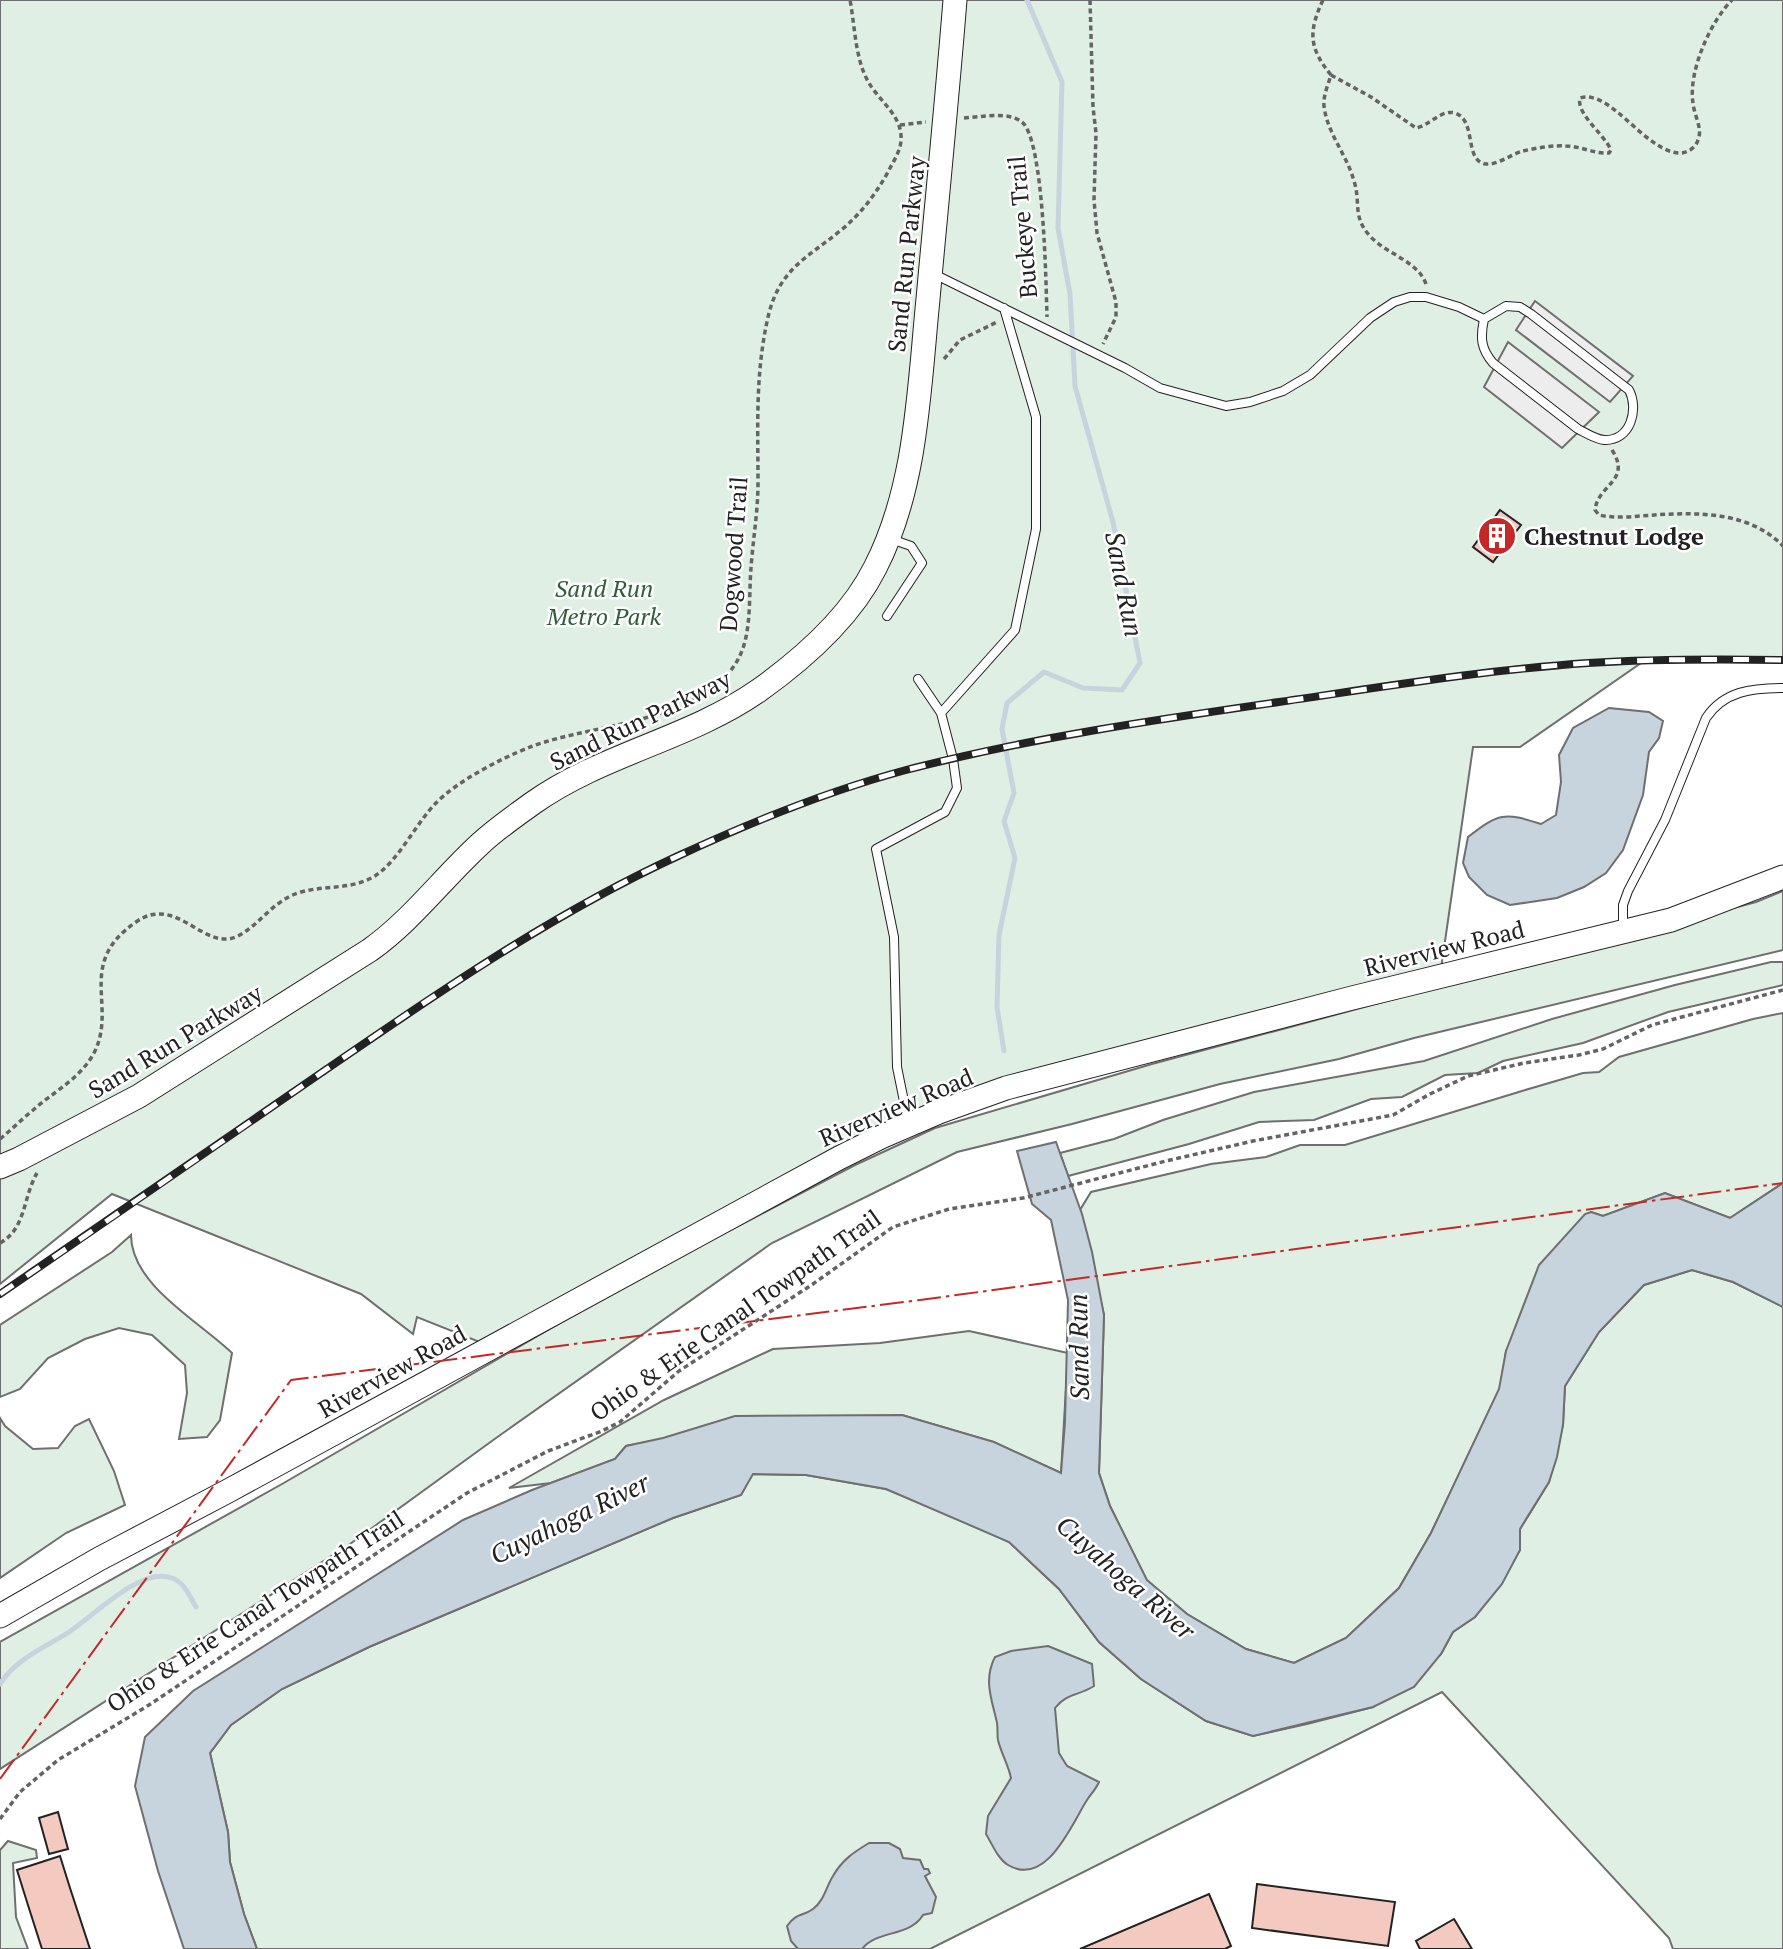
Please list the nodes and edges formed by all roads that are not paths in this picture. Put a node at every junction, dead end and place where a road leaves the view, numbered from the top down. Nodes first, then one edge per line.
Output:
1 (955, 0) edge
2 (930, 272) junction
3 (1004, 308) junction
4 (1484, 319) junction
5 (888, 538) junction
6 (887, 616) dead end
7 (918, 679) dead end
8 (1783, 688) edge
9 (941, 713) junction
10 (1783, 877) edge
11 (1623, 930) junction
12 (909, 1125) junction
13 (0, 1167) edge
14 (0, 1616) edge

1 - 2 main road, Sand Run Parkway
2 - 3 lane
2 - 5 main road, Sand Run Parkway
3 - 4 lane
3 - 9 lane
4 - 4 lane
5 - 6 lane
5 - 13 main road, Sand Run Parkway
7 - 9 lane
8 - 11 lane
9 - 12 lane
10 - 11 main road, Riverview Road
11 - 12 main road, Riverview Road
12 - 14 main road, Riverview Road

